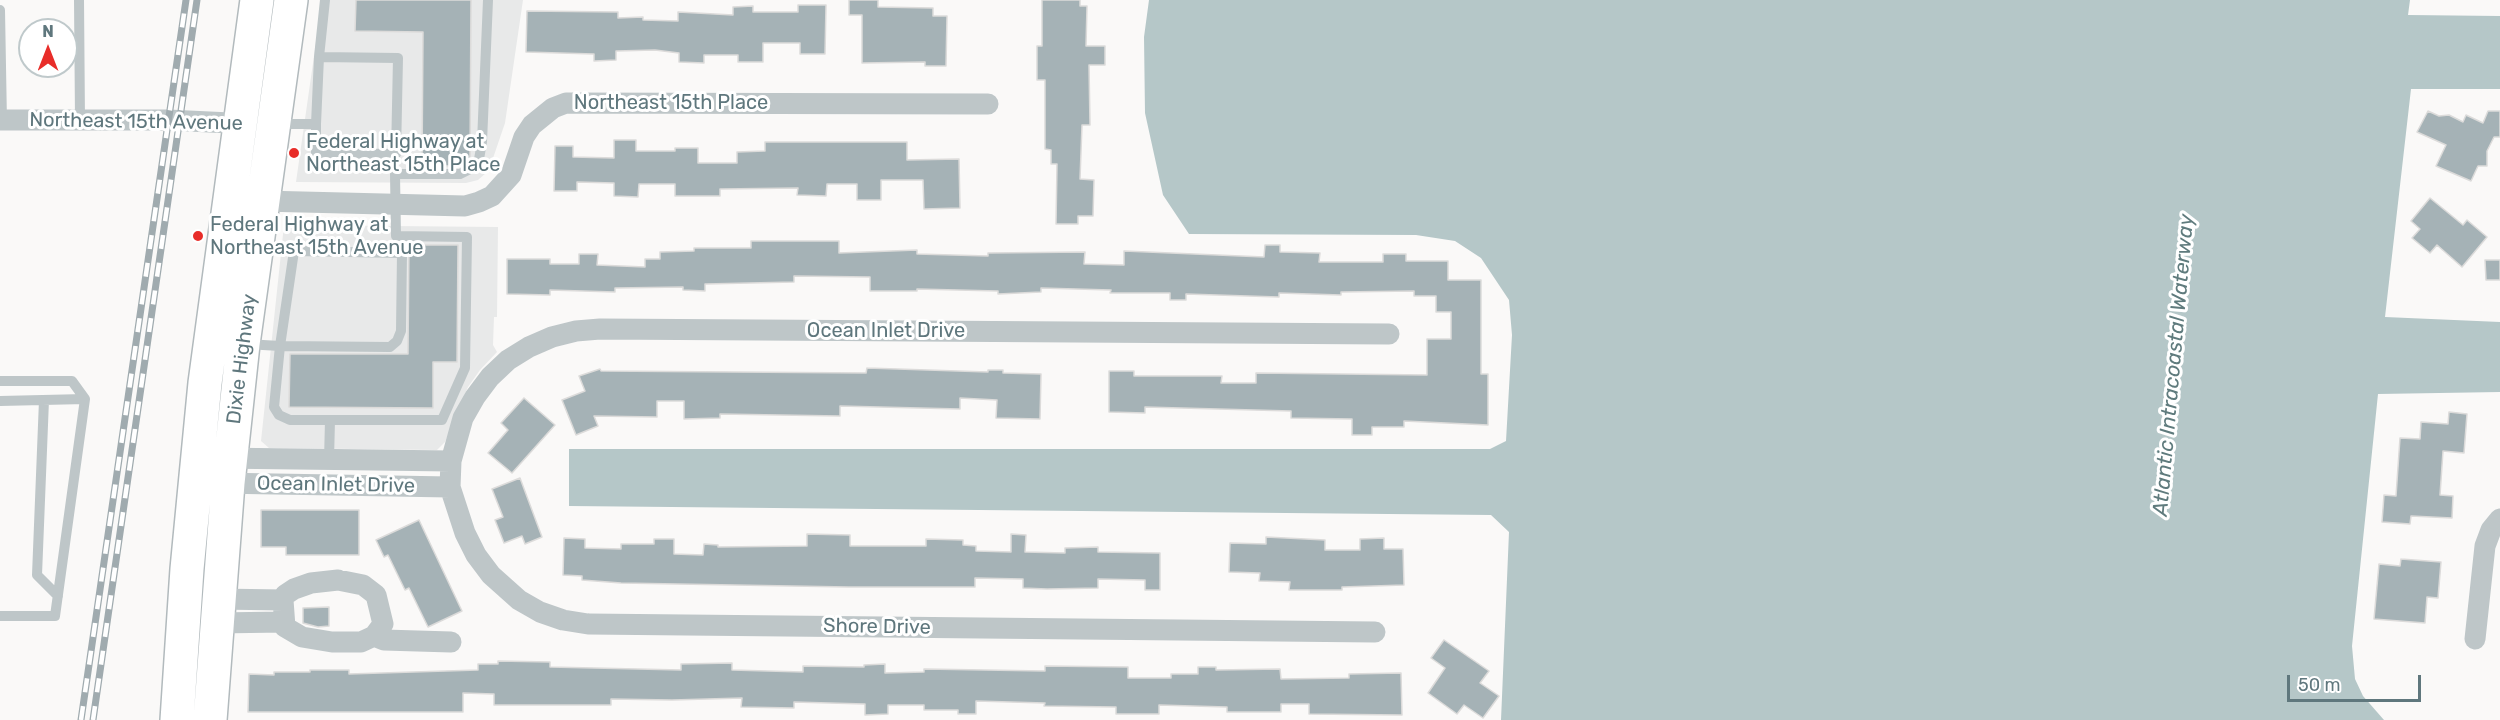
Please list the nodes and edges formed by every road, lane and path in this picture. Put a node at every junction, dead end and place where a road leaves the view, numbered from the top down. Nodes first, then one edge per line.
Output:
1 (79, 0) edge
2 (257, 0) edge
3 (291, 0) edge
4 (325, 0) edge
5 (488, 0) edge
6 (0, 10) edge
7 (319, 57) junction
8 (988, 104) dead end
9 (80, 120) junction
10 (1, 123) edge
11 (238, 124) junction
12 (272, 124) junction
13 (316, 124) junction
14 (396, 154) junction
15 (395, 174) junction
16 (262, 201) junction
17 (395, 204) junction
18 (396, 236) junction
19 (402, 253) junction
20 (1389, 334) dead end
21 (243, 344) junction
22 (280, 346) junction
23 (0, 381) edge
24 (85, 399) junction
25 (44, 400) junction
26 (0, 401) edge
27 (330, 420) junction
28 (329, 460) junction
29 (451, 461) junction
30 (196, 470) junction
31 (229, 471) junction
32 (450, 487) junction
33 (2500, 519) edge
34 (58, 596) junction
35 (284, 597) junction
36 (218, 611) junction
37 (0, 616) edge
38 (284, 625) junction
39 (1375, 632) dead end
40 (374, 636) junction
41 (2475, 639) dead end
42 (451, 642) dead end
43 (177, 720) edge
44 (210, 720) edge

1 - 9 lane
2 - 11 main road, Dixie Highway
3 - 12 main road, Dixie Highway
4 - 7 lane
5 - 15 lane
6 - 10 lane
7 - 13 lane
7 - 14 lane
8 - 17 street, Northeast 15th Place
9 - 10 street, Northeast 15th Avenue
9 - 11 street, Northeast 15th Avenue
11 - 12 street, Northeast 15th Avenue
11 - 30 main road, Dixie Highway
12 - 13 lane
12 - 16 main road, Dixie Highway
13 - 14 lane
14 - 15 lane
15 - 17 lane
16 - 17 street, Northeast 15th Place
16 - 21 main road, Dixie Highway
17 - 18 lane
18 - 19 lane
18 - 27 lane
19 - 22 lane
19 - 22 lane
20 - 29 street, Ocean Inlet Drive
21 - 22 lane
21 - 31 main road, Dixie Highway
22 - 27 lane
23 - 24 lane
24 - 25 lane
24 - 34 lane
25 - 26 lane
25 - 34 lane
27 - 28 lane
28 - 29 street, Ocean Inlet Drive
28 - 31 street, Ocean Inlet Drive
29 - 32 street, Ocean Inlet Drive
30 - 31 street, Ocean Inlet Drive
30 - 43 main road, Dixie Highway
31 - 32 street, Ocean Inlet Drive
31 - 36 main road, Dixie Highway
32 - 39 street, Shore Drive
33 - 41 street
34 - 37 lane
35 - 36 street
35 - 38 street
35 - 40 street
36 - 38 street
36 - 44 main road, Dixie Highway
38 - 40 street
40 - 42 street

